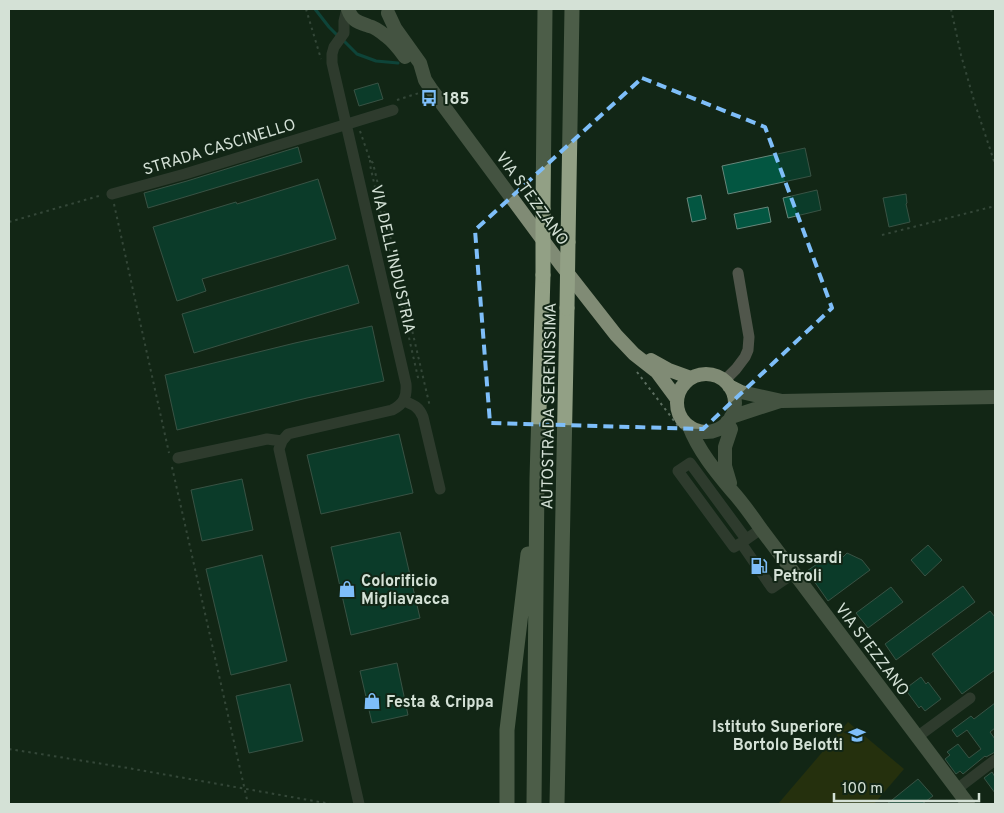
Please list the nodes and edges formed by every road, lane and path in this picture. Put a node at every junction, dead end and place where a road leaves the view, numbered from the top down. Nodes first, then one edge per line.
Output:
1 (348, 9) edge
2 (545, 9) edge
3 (572, 9) edge
4 (951, 9) edge
5 (389, 11) edge
6 (367, 25) junction
7 (344, 33) junction
8 (428, 84) junction
9 (393, 110) joint
10 (351, 123) junction
11 (370, 160) junction
12 (995, 164) edge
13 (112, 194) junction
14 (995, 206) edge
15 (9, 222) edge
16 (882, 234) dead end
17 (738, 273) dead end
18 (616, 335) junction
19 (691, 378) junction
20 (419, 382) dead end
21 (726, 383) junction
22 (995, 397) edge
23 (677, 398) junction
24 (404, 401) junction
25 (782, 401) junction
26 (423, 417) junction
27 (729, 420) junction
28 (689, 426) junction
29 (282, 441) junction
30 (178, 458) dead end
31 (537, 478) junction
32 (440, 489) dead end
33 (733, 492) junction
34 (761, 529) junction
35 (744, 541) junction
36 (794, 573) junction
37 (970, 698) dead end
38 (917, 737) junction
39 (9, 749) edge
40 (995, 760) edge
41 (244, 789) junction
42 (957, 789) junction
43 (248, 804) edge
44 (331, 804) edge
45 (359, 804) edge
46 (507, 804) edge
47 (534, 804) edge
48 (557, 804) edge
49 (968, 804) edge

1 - 6 main road, VIA STEZZANO
1 - 7 street
2 - 31 highway, AUTOSTRADA SERENISSIMA, bridge
3 - 48 highway, AUTOSTRADA SERENISSIMA, bridge
4 - 12 path
5 - 6 main road, VIA STEZZANO
5 - 8 main road, VIA STEZZANO
6 - 7 street
6 - 8 main road, VIA STEZZANO
7 - 10 street
8 - 9 path
8 - 18 main road, VIA STEZZANO
9 - 10 street, STRADA CASCINELLO
10 - 11 path
10 - 13 street, STRADA CASCINELLO
10 - 24 street, VIA DELL'INDUSTRIA
11 - 20 path
11 - 26 path
13 - 15 path
13 - 41 path
14 - 16 path
17 - 21 street
18 - 19 main road, VIA STEZZANO
18 - 23 main road, VIA STEZZANO
19 - 21 main road, VIA STEZZANO
19 - 23 main road
21 - 25 main road
21 - 27 main road, VIA STEZZANO
22 - 25 main road
23 - 28 main road, VIA STEZZANO
24 - 26 street
24 - 29 street
25 - 27 main road
26 - 32 street
27 - 28 main road
27 - 33 main road, VIA STEZZANO
28 - 33 main road, VIA STEZZANO
29 - 30 street
29 - 45 street
31 - 46 highway
31 - 47 highway, AUTOSTRADA SERENISSIMA
33 - 34 main road, VIA STEZZANO
34 - 35 street
34 - 36 main road, VIA STEZZANO
35 - 35 street
35 - 36 street
36 - 38 main road, VIA STEZZANO
37 - 38 street
38 - 42 main road, VIA STEZZANO
39 - 41 path
40 - 42 street
41 - 43 path
41 - 44 path
42 - 49 main road, VIA STEZZANO

